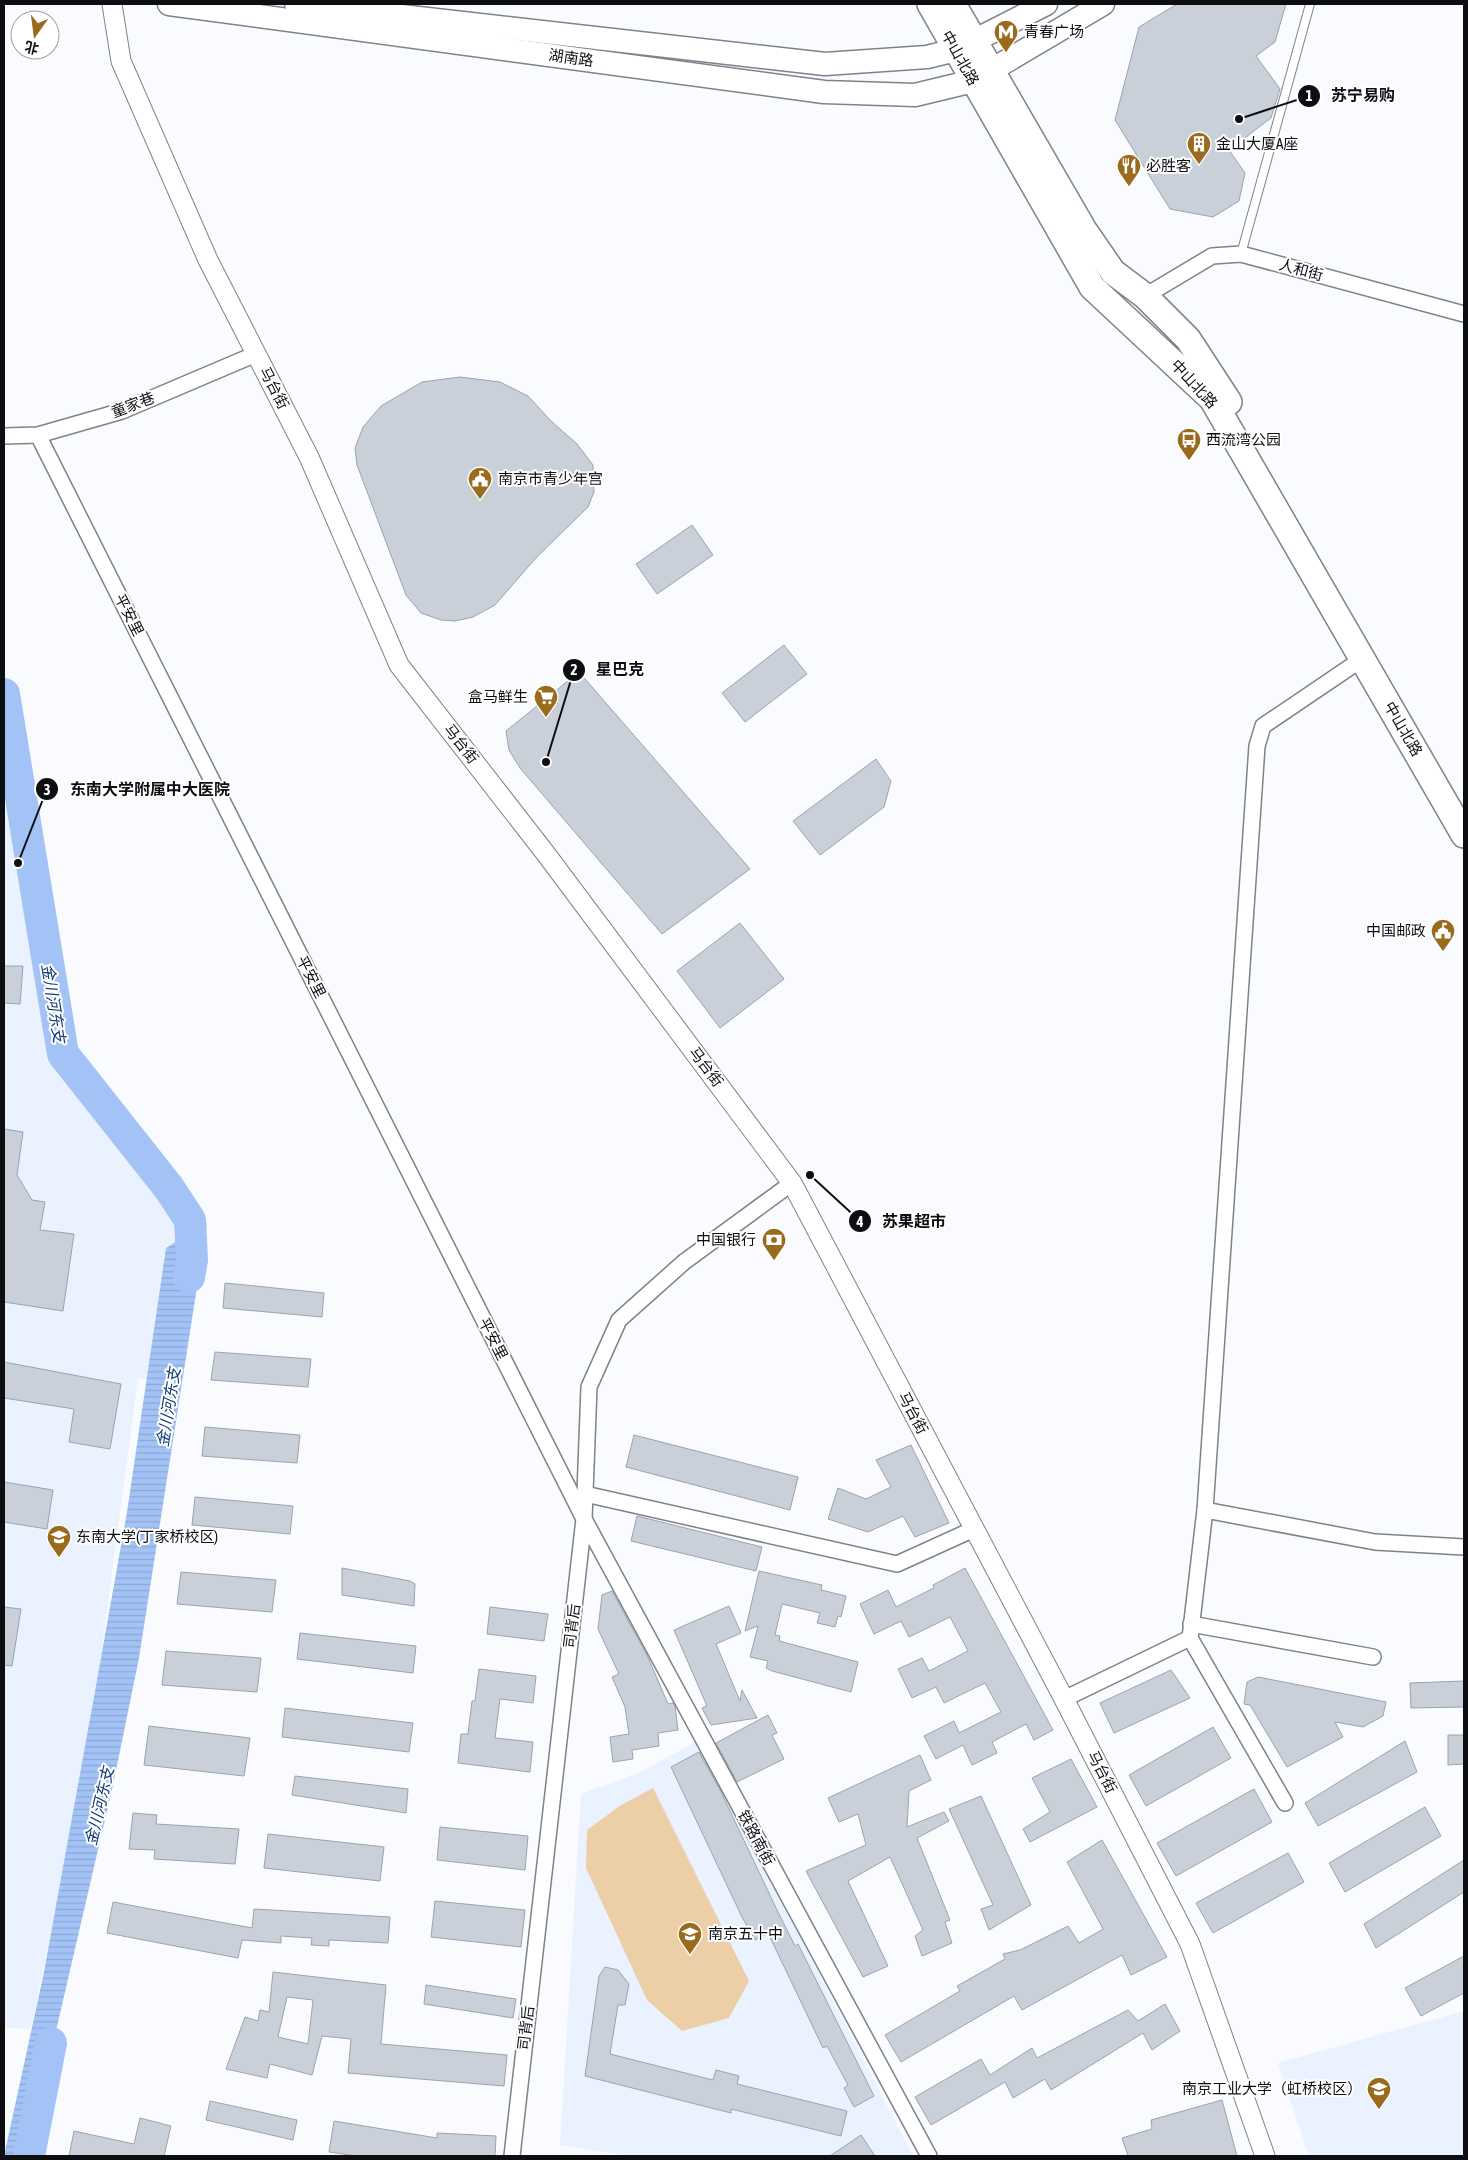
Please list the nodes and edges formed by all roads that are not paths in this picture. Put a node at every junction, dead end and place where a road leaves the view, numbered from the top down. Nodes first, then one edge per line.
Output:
1 (112, 4) edge
2 (169, 4) edge
3 (296, 4) edge
4 (930, 4) edge
5 (953, 4) edge
6 (1046, 4) edge
7 (1103, 4) edge
8 (1310, 4) edge
9 (965, 45) junction
10 (982, 75) junction
11 (1242, 254) junction
12 (1145, 296) junction
13 (1464, 314) edge
14 (256, 354) junction
15 (38, 435) junction
16 (4, 436) edge
17 (1362, 659) junction
18 (1464, 809) edge
19 (1464, 835) edge
20 (792, 1183) junction
21 (585, 1494) junction
22 (1205, 1510) junction
23 (584, 1519) junction
24 (974, 1529) junction
25 (1464, 1547) edge
26 (1191, 1631) junction
27 (1373, 1657) dead end
28 (1064, 1699) junction
29 (1285, 1803) dead end
30 (512, 2156) edge
31 (929, 2156) edge
32 (1266, 2156) edge

1 - 14 street, 马台街
2 - 10 main road, 湖南路
3 - 9 main road, 湖南路
4 - 9 main road, 中山北路
5 - 9 main road, 中山北路
6 - 9 main road, 湖南路
7 - 10 main road, 湖南路
8 - 11 lane
9 - 10 main road, 中山北路
10 - 12 main road, 中山北路
10 - 17 main road, 中山北路
11 - 12 street, 人和街
11 - 13 street, 人和街
12 - 18 main road, 中山北路
14 - 15 street, 童家巷
14 - 20 street, 马台街
15 - 16 street, 童家巷
15 - 23 street, 平安里
17 - 19 main road, 中山北路
17 - 22 street
20 - 21 street, 司背后
20 - 24 street, 马台街
21 - 23 street, 司背后
21 - 24 street
22 - 25 street
22 - 26 street
23 - 30 street, 司背后
23 - 31 street, 铁路南街
24 - 28 street, 马台街
26 - 27 street
26 - 28 street
26 - 29 street
28 - 32 street, 马台街

